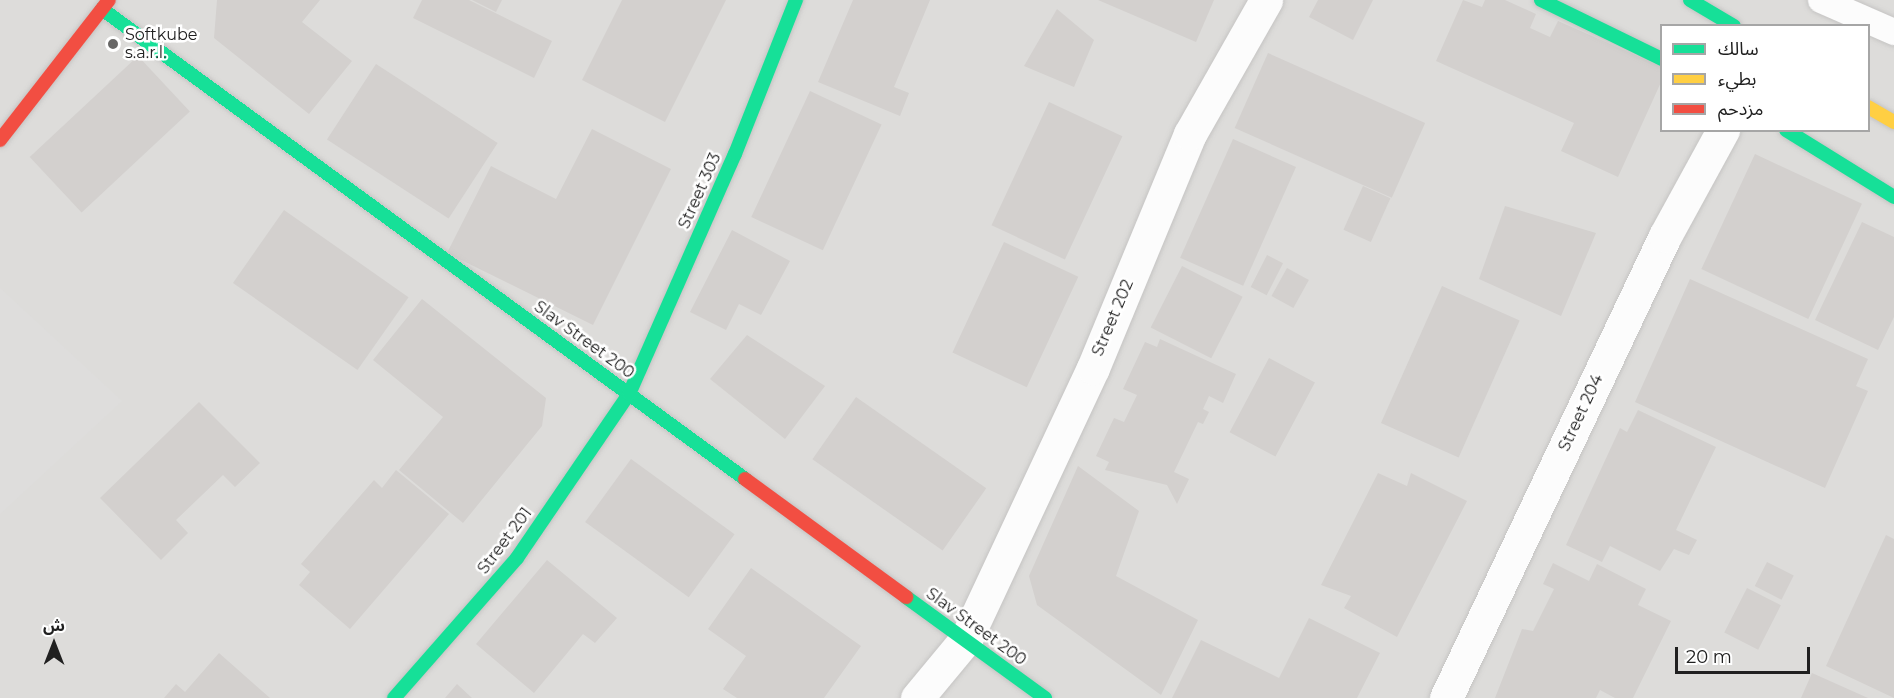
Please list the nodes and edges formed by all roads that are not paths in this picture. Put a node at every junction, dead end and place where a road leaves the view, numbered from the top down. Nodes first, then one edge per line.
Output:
1 (796, 0) edge
2 (1266, 0) edge
3 (1541, 0) edge
4 (1690, 0) edge
5 (1821, 0) edge
6 (106, 5) edge
7 (1731, 24) edge
8 (1894, 32) edge
9 (1660, 58) edge
10 (1870, 108) edge
11 (1894, 122) edge
12 (1721, 132) edge
13 (1789, 132) edge
14 (0, 140) edge
15 (1894, 197) edge
16 (629, 394) junction
17 (966, 639) junction
18 (394, 698) edge
19 (917, 698) edge
20 (1045, 698) edge
21 (1446, 698) edge

1 - 16 main road, Street 303
2 - 17 street, Street 202
3 - 9 main road
4 - 7 main road
5 - 8 lane
6 - 14 main road
6 - 16 main road, Slav Street 200
10 - 11 main road
12 - 21 street, Street 204
13 - 15 main road
16 - 17 main road, Slav Street 200
16 - 18 main road, Street 201
17 - 19 street, Street 202
17 - 20 main road, Slav Street 200

